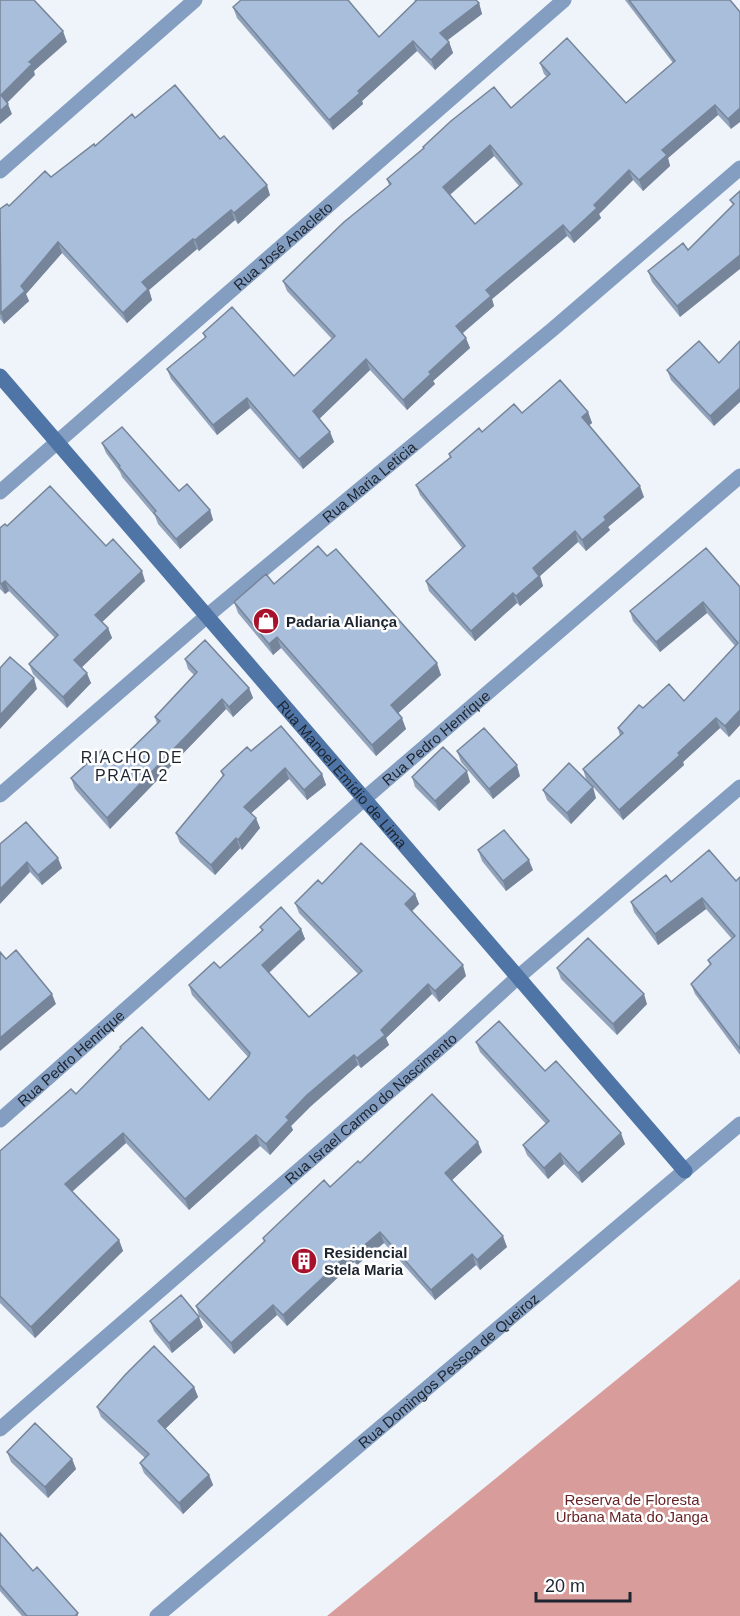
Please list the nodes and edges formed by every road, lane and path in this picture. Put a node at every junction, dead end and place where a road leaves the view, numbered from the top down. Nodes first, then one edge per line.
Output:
1 (195, 0) edge
2 (564, 0) edge
3 (740, 168) edge
4 (0, 171) edge
5 (0, 376) edge
6 (57, 442) junction
7 (740, 476) edge
8 (0, 492) edge
9 (207, 616) junction
10 (740, 787) edge
11 (0, 795) edge
12 (364, 799) junction
13 (517, 978) junction
14 (0, 1120) edge
15 (740, 1124) edge
16 (685, 1171) junction
17 (0, 1430) edge
18 (157, 1616) edge

1 - 4 street
2 - 6 street, Rua José Anacleto
3 - 9 street, Rua Maria Leticia
5 - 6 street, Rua Manoel Emídio de Lima
6 - 8 street, Rua José Anacleto
6 - 9 street, Rua Manoel Emídio de Lima
7 - 12 street, Rua Pedro Henrique
9 - 11 street, Rua Maria Leticia
9 - 12 street, Rua Manoel Emídio de Lima
10 - 13 street, Rua Israel Carmo do Nascimento
12 - 13 street, Rua Manoel Emídio de Lima
12 - 14 street, Rua Pedro Henrique
13 - 16 street, Rua Manoel Emídio de Lima
13 - 17 street, Rua Israel Carmo do Nascimento
15 - 16 street, Rua Domingos Pessoa de Queiroz
16 - 18 street, Rua Domingos Pessoa de Queiroz

